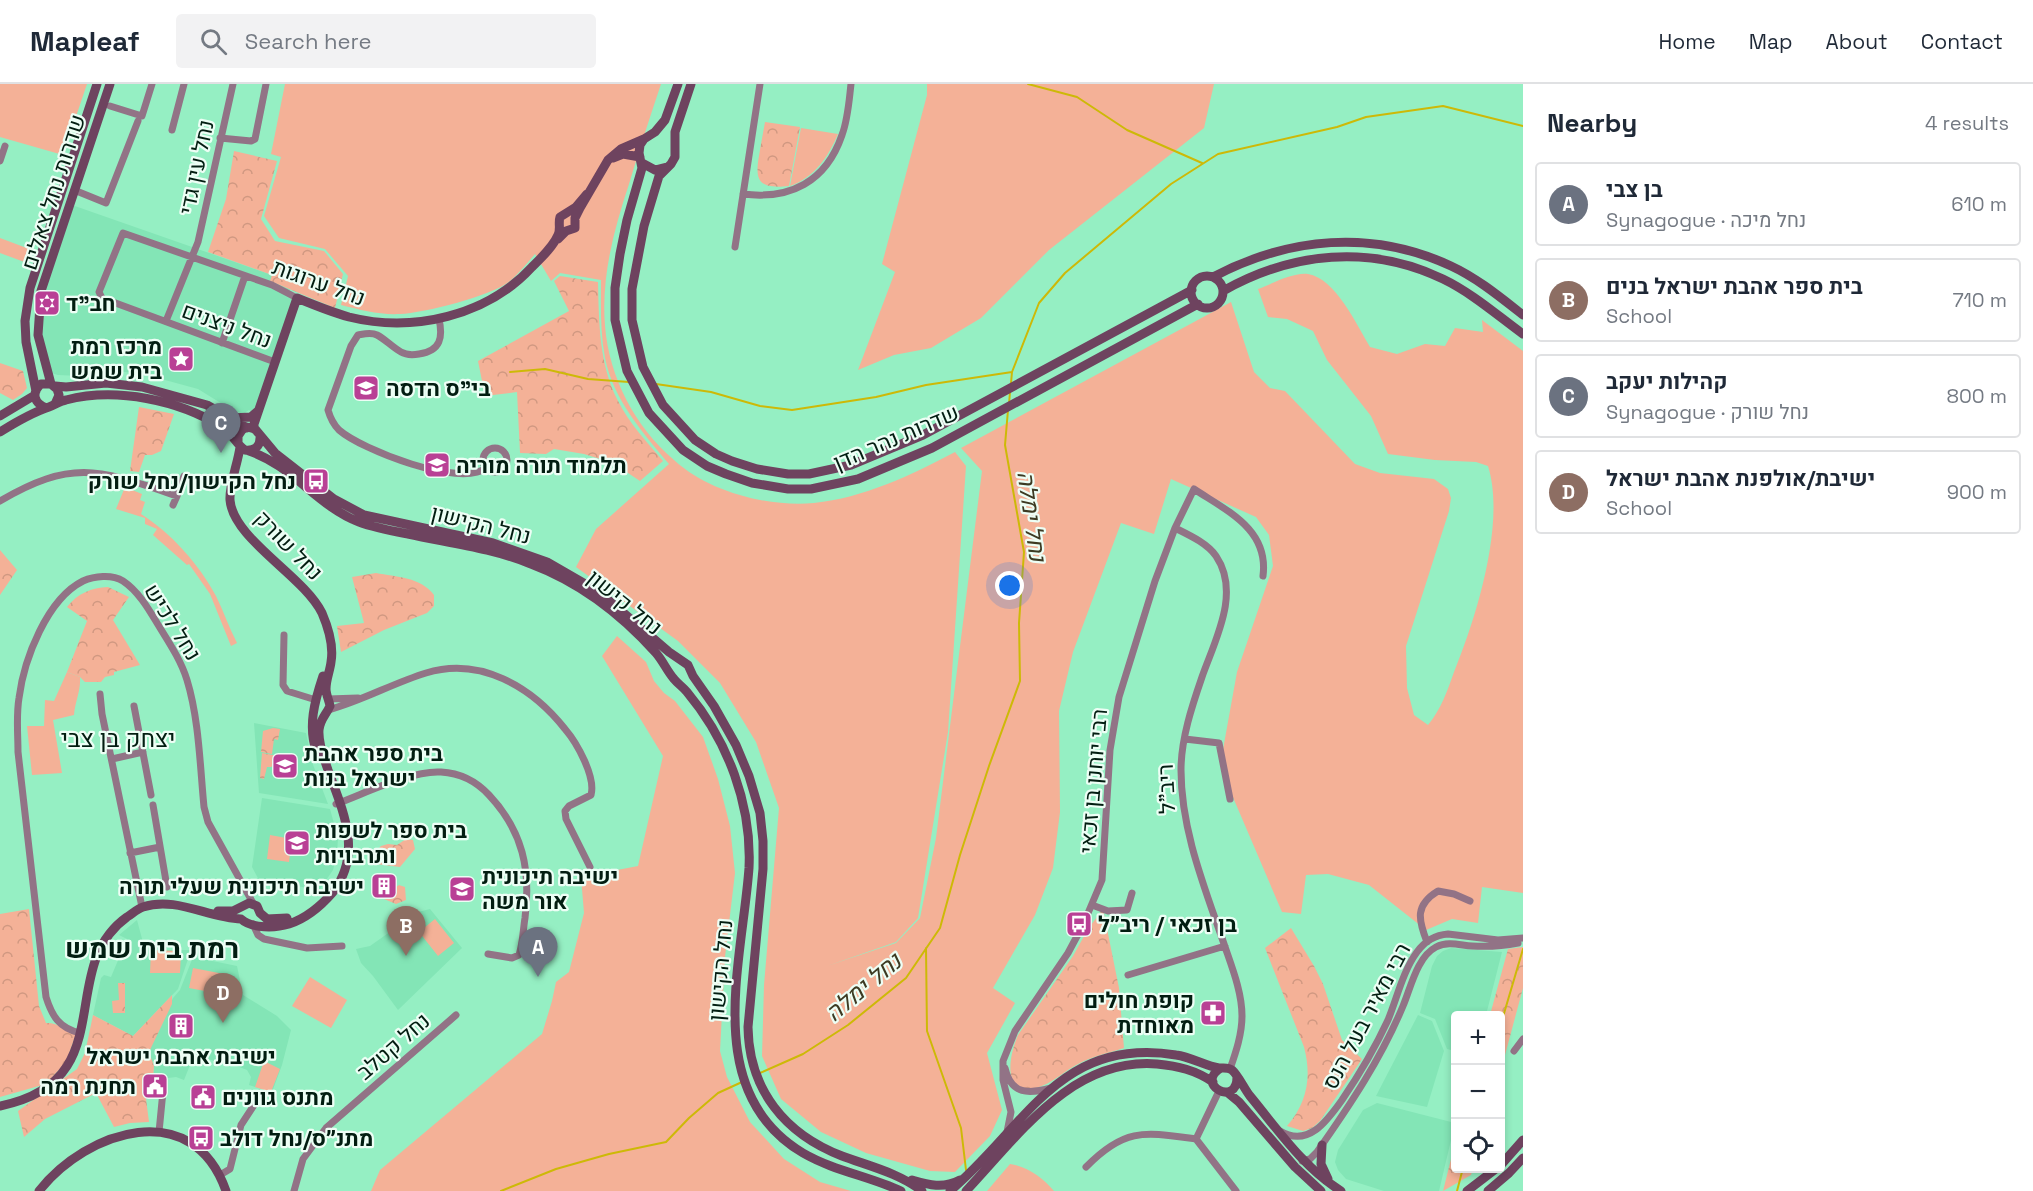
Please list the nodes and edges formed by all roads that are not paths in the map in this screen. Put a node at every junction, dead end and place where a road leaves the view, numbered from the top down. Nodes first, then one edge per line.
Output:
1 (97, 84) edge
2 (110, 84) edge
3 (152, 84) edge
4 (184, 84) edge
5 (233, 84) edge
6 (266, 84) edge
7 (678, 84) edge
8 (691, 84) edge
9 (760, 84) edge
10 (852, 84) edge
11 (110, 106) dead end
12 (138, 121) dead end
13 (172, 130) dead end
14 (655, 132) junction
15 (220, 138) junction
16 (644, 139) junction
17 (675, 144) junction
18 (5, 146) dead end
19 (608, 160) junction
20 (641, 160) junction
21 (0, 161) edge
22 (667, 167) junction
23 (74, 190) junction
24 (743, 194) junction
25 (571, 216) junction
26 (563, 229) junction
27 (735, 247) dead end
28 (193, 256) junction
29 (245, 276) junction
30 (1213, 277) junction
31 (1192, 290) junction
32 (1222, 291) junction
33 (102, 298) joint
34 (297, 298) junction
35 (1197, 304) junction
36 (1523, 315) edge
37 (439, 319) junction
38 (166, 321) junction
39 (1523, 334) edge
40 (222, 343) junction
41 (275, 362) junction
42 (53, 385) junction
43 (35, 393) junction
44 (50, 406) junction
45 (258, 411) junction
46 (0, 416) edge
47 (231, 418) junction
48 (250, 428) junction
49 (0, 432) edge
50 (260, 438) junction
51 (244, 448) junction
52 (486, 468) dead end
53 (184, 476) dead end
54 (177, 496) junction
55 (0, 501) edge
56 (173, 505) dead end
57 (1175, 528) junction
58 (1263, 576) dead end
59 (284, 635) dead end
60 (331, 644) junction
61 (686, 663) junction
62 (691, 673) junction
63 (673, 677) junction
64 (100, 694) dead end
65 (369, 696) junction
66 (328, 699) junction
67 (316, 702) junction
68 (134, 706) dead end
69 (327, 711) junction
70 (1185, 739) junction
71 (143, 752) junction
72 (112, 759) junction
73 (151, 795) dead end
74 (1230, 799) dead end
75 (338, 803) junction
76 (153, 806) dead end
77 (160, 847) junction
78 (130, 853) junction
79 (590, 867) dead end
80 (167, 887) dead end
81 (1132, 893) dead end
82 (1470, 901) dead end
83 (246, 905) junction
84 (1092, 905) junction
85 (142, 907) junction
86 (208, 912) junction
87 (260, 913) junction
88 (241, 920) junction
89 (254, 924) junction
90 (1523, 940) edge
91 (1427, 942) junction
92 (342, 946) dead end
93 (1225, 946) junction
94 (488, 954) dead end
95 (1128, 975) dead end
96 (456, 1015) dead end
97 (80, 1033) junction
98 (1523, 1040) edge
99 (1006, 1050) junction
100 (1514, 1051) dead end
101 (1225, 1068) junction
102 (1237, 1077) junction
103 (164, 1082) dead end
104 (1213, 1082) junction
105 (1051, 1088) junction
106 (1223, 1092) junction
107 (258, 1099) dead end
108 (0, 1106) edge
109 (1278, 1129) junction
110 (159, 1132) junction
111 (1007, 1132) junction
112 (1196, 1139) junction
113 (1523, 1140) edge
114 (1322, 1145) junction
115 (1523, 1158) edge
116 (1288, 1159) junction
117 (1505, 1160) edge
118 (1305, 1161) junction
119 (1086, 1167) dead end
120 (881, 1170) junction
121 (1491, 1173) edge
122 (220, 1175) junction
123 (967, 1175) junction
124 (879, 1183) junction
125 (1330, 1184) junction
126 (39, 1191) edge
127 (226, 1191) edge
128 (294, 1191) edge
129 (891, 1191) edge
130 (901, 1191) edge
131 (922, 1191) edge
132 (950, 1191) edge
133 (966, 1191) edge
134 (1236, 1191) edge
135 (1321, 1191) edge
136 (1341, 1191) edge
137 (1467, 1191) edge
138 (1488, 1191) edge

1 - 43 main road, שדרות נחל צאלים
2 - 23 main road, שדרות נחל צאלים
3 - 11 street
4 - 13 street
5 - 15 street, נחל עין גדי
6 - 15 street
7 - 14 main road
8 - 17 main road, שדרות נהר הדן
9 - 24 street
10 - 24 street
12 - 23 street
14 - 16 main road
14 - 17 main road
15 - 28 street, נחל עין גדי
16 - 19 main road
16 - 20 main road, שדרות נהר הדן
17 - 22 main road, שדרות נהר הדן
18 - 21 street
19 - 20 main road
19 - 25 main road
20 - 22 main road
20 - 35 main road, שדרות נהר הדן
22 - 31 main road, שדרות נהר הדן
23 - 42 main road, שדרות נחל צאלים
24 - 27 street
25 - 26 main road
25 - 26 main road
26 - 37 main road, נחל ערוגות
28 - 29 street, נחל ערוגות
28 - 33 street, נחל ערוגות
28 - 38 street, נחל ניצנים
29 - 34 street, נחל ערוגות
29 - 40 street
30 - 31 main road, שדרות נהר הדן
30 - 32 main road
30 - 36 main road, שדרות נהר הדן
31 - 35 main road
32 - 35 main road, שדרות נהר הדן
32 - 39 main road, שדרות נהר הדן
33 - 38 street, נחל ניצנים
34 - 37 main road, נחל ערוגות
34 - 41 main road
37 - 52 street
38 - 40 street, נחל ניצנים
40 - 41 street, נחל ניצנים
41 - 45 main road
42 - 43 main road
42 - 44 main road
42 - 47 main road
43 - 44 main road
43 - 46 main road
44 - 49 main road, נחל קישון
44 - 51 main road, נחל קישון
45 - 47 main road
45 - 48 main road
47 - 48 main road
48 - 50 main road, נחל הקישון
48 - 51 main road
50 - 51 main road
50 - 61 main road, נחל הקישון
51 - 60 main road, נחל שורק
51 - 63 main road, נחל קישון
53 - 54 street
54 - 55 street
54 - 56 street
57 - 58 street, רבי יוחנן בן זכאי
57 - 70 street, ריב"ל
57 - 84 street, רבי יוחנן בן זכאי
59 - 67 street
60 - 66 main road, נחל שורק
60 - 67 main road
61 - 62 main road
61 - 63 main road
62 - 63 main road
62 - 120 main road, נחל הקישון
63 - 124 main road, נחל הקישון
64 - 72 street
65 - 66 street
65 - 69 street
65 - 79 street
66 - 67 main road
66 - 69 main road
67 - 69 main road
67 - 75 main road
68 - 71 street
69 - 75 main road
70 - 74 street
70 - 93 street, ריב"ל
71 - 72 street
71 - 73 street
72 - 78 street
75 - 87 main road
75 - 89 main road
75 - 94 street
76 - 77 street
77 - 78 street
77 - 80 street
78 - 85 street
81 - 84 street
82 - 91 street
83 - 86 main road
83 - 87 main road
83 - 88 main road
83 - 97 street, נחל לכיש
84 - 99 street, רבי יוחנן בן זכאי
85 - 86 main road
85 - 97 main road
86 - 88 main road
87 - 89 main road
88 - 89 main road
89 - 92 street
90 - 91 street
90 - 114 street, רבי מאיר בעל הנס
91 - 109 street, רבי מאיר בעל הנס
93 - 95 street
93 - 101 street, ריב"ל
96 - 128 street, נחל קטלב
97 - 108 main road
98 - 100 street
99 - 105 street
99 - 111 street, רבי יוחנן בן זכאי
101 - 102 main road
101 - 104 main road
101 - 105 main road
102 - 106 main road
102 - 109 main road
103 - 110 street
104 - 106 main road
104 - 133 main road
105 - 111 main road
106 - 112 street
106 - 116 main road
107 - 122 street
109 - 118 main road
110 - 122 main road
110 - 126 main road
111 - 123 main road
112 - 119 street
112 - 134 street
113 - 117 main road
114 - 118 street, רבי מאיר בעל הנס
114 - 125 main road
115 - 138 main road
116 - 118 street
116 - 135 main road
118 - 125 main road
120 - 123 main road
120 - 131 main road
121 - 137 main road
122 - 127 main road
123 - 132 main road
124 - 129 main road
124 - 130 main road, נחל הקישון
125 - 136 main road

